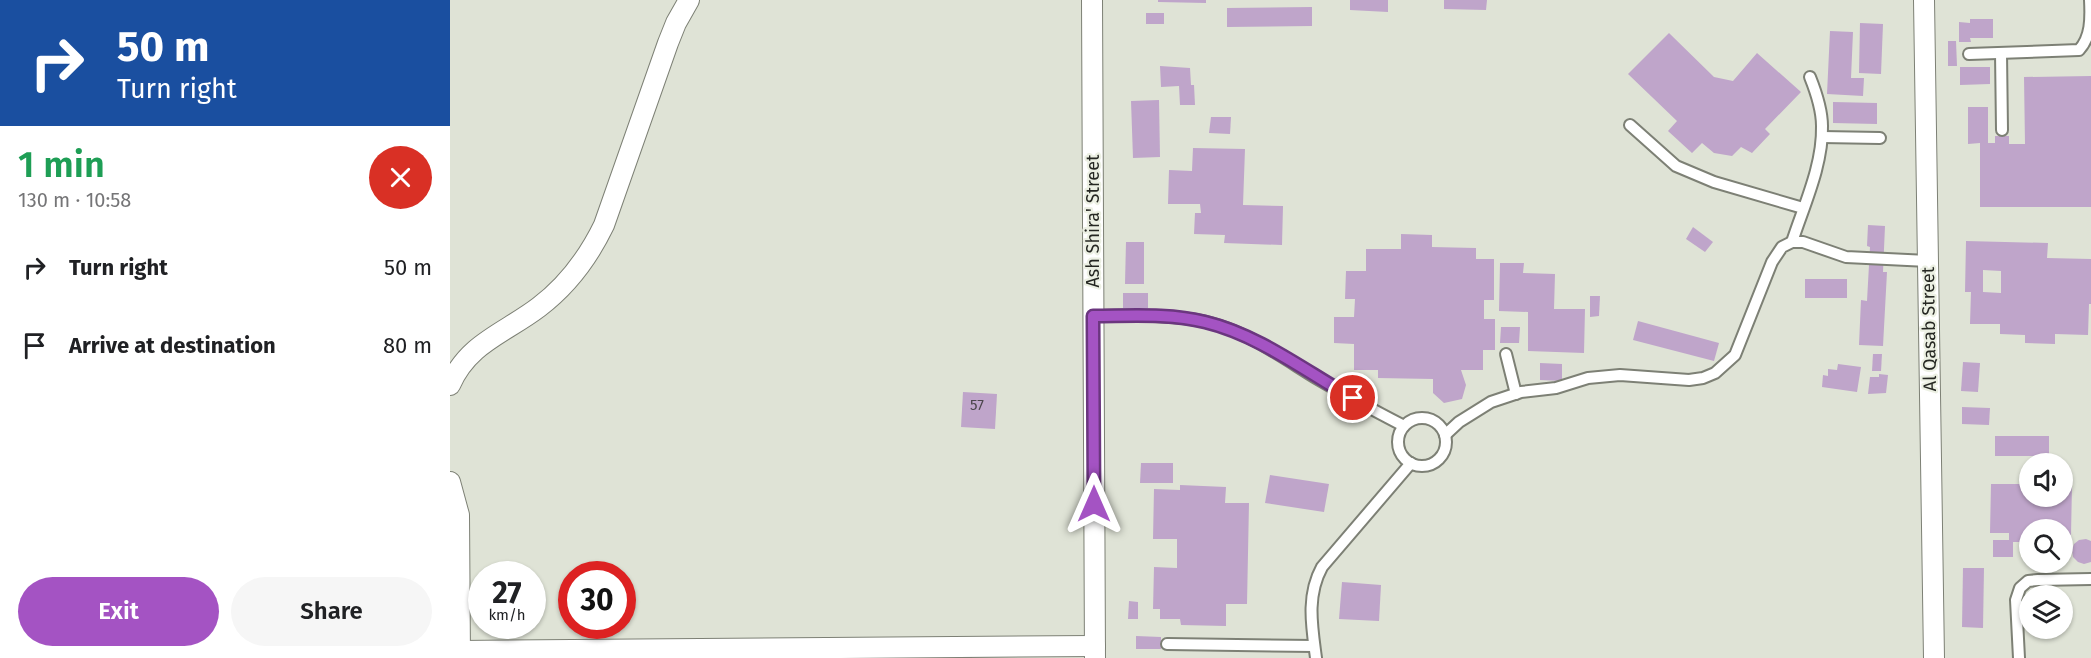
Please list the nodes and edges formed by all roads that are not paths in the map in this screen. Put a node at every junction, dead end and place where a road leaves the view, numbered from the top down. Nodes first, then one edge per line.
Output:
1 (689, 0) edge
2 (1092, 0) edge
3 (1924, 0) edge
4 (2090, 0) edge
5 (2001, 53) junction
6 (1969, 54) dead end
7 (1810, 77) dead end
8 (1630, 125) dead end
9 (2002, 130) dead end
10 (1822, 137) junction
11 (1880, 138) dead end
12 (1803, 208) junction
13 (1792, 242) junction
14 (1928, 261) junction
15 (1093, 316) junction
16 (1506, 354) dead end
17 (450, 385) edge
18 (1516, 394) junction
19 (1404, 426) junction
20 (1445, 435) junction
21 (1411, 463) junction
22 (450, 482) edge
23 (450, 487) edge
24 (2091, 579) edge
25 (1167, 644) dead end
26 (1314, 645) junction
27 (1095, 652) edge
28 (460, 654) edge
29 (1316, 658) edge
30 (1934, 658) edge
31 (2019, 658) edge

1 - 17 street
2 - 15 street, Ash Shira' Street
3 - 14 street, Al Qasab Street
4 - 5 lane
5 - 6 lane
5 - 9 lane
7 - 10 lane
8 - 12 lane
10 - 11 lane
10 - 12 lane
12 - 13 lane
13 - 14 lane
13 - 18 lane
14 - 30 street, Al Qasab Street
15 - 19 lane
15 - 27 street, Ash Shira' Street
16 - 18 lane
18 - 20 lane
19 - 20 lane
19 - 21 lane
20 - 21 lane
21 - 26 lane
22 - 23 street
23 - 28 street
24 - 31 lane
25 - 26 lane
26 - 29 lane
27 - 28 street

